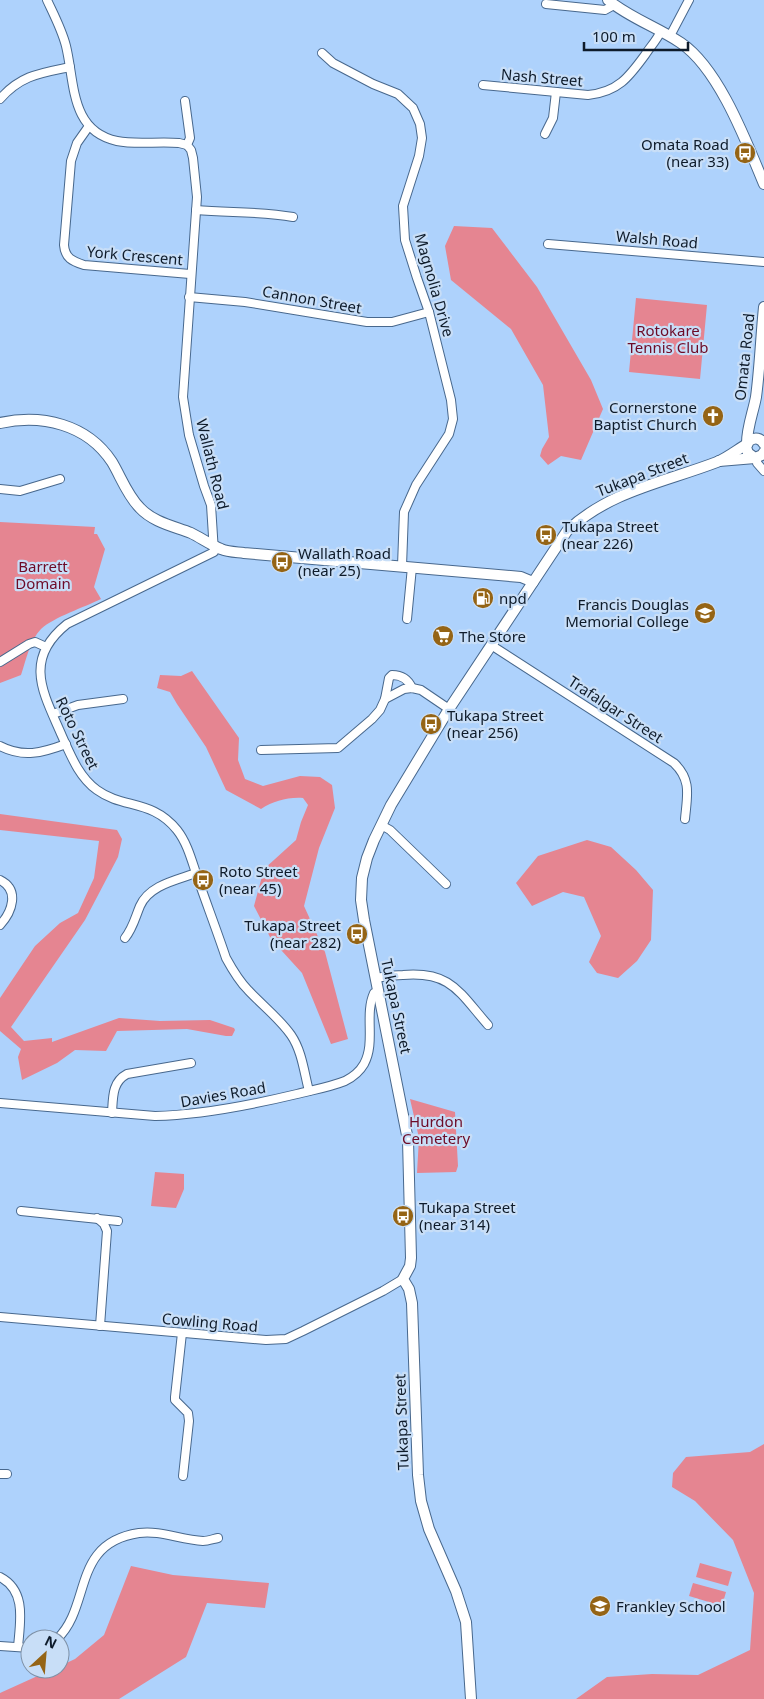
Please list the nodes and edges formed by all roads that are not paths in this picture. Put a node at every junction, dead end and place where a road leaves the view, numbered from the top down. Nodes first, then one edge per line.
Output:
1 (47, 0) edge
2 (689, 0) edge
3 (611, 3) edge
4 (546, 4) dead end
5 (665, 34) junction
6 (322, 53) dead end
7 (70, 67) junction
8 (483, 85) dead end
9 (556, 92) junction
10 (0, 99) edge
11 (185, 101) dead end
12 (89, 126) junction
13 (545, 134) dead end
14 (187, 145) junction
15 (764, 184) edge
16 (196, 210) junction
17 (293, 216) dead end
18 (548, 244) dead end
19 (764, 262) edge
20 (190, 274) junction
21 (188, 297) junction
22 (764, 307) edge
23 (429, 312) junction
24 (754, 410) junction
25 (0, 423) edge
26 (763, 441) edge
27 (747, 444) junction
28 (761, 455) edge
29 (719, 461) junction
30 (764, 471) edge
31 (60, 479) dead end
32 (0, 490) edge
33 (213, 545) junction
34 (407, 567) junction
35 (533, 582) junction
36 (407, 619) dead end
37 (491, 645) junction
38 (46, 647) junction
39 (0, 662) edge
40 (412, 688) junction
41 (124, 699) dead end
42 (385, 699) junction
43 (449, 709) junction
44 (53, 714) junction
45 (66, 744) junction
46 (0, 746) edge
47 (261, 750) dead end
48 (685, 819) dead end
49 (381, 825) junction
50 (196, 873) junction
51 (0, 880) edge
52 (446, 884) dead end
53 (0, 925) edge
54 (125, 938) dead end
55 (376, 978) junction
56 (379, 992) junction
57 (488, 1024) dead end
58 (191, 1063) dead end
59 (309, 1091) junction
60 (0, 1103) edge
61 (112, 1112) junction
62 (21, 1211) dead end
63 (97, 1218) junction
64 (118, 1221) dead end
65 (403, 1279) junction
66 (0, 1317) edge
67 (100, 1326) junction
68 (182, 1333) junction
69 (183, 1476) dead end
70 (218, 1538) dead end
71 (0, 1577) edge
72 (65, 1629) edge
73 (0, 1646) edge
74 (18, 1647) joint
75 (471, 1699) edge

1 - 7 street
2 - 5 street, Nash Street
3 - 4 street
3 - 5 street
5 - 9 street, Nash Street
5 - 15 street
6 - 23 street, Magnolia Drive
7 - 10 street
7 - 12 street
8 - 9 street, Nash Street
9 - 13 street
11 - 14 street, Wallath Road
12 - 14 street
12 - 20 street, York Crescent
14 - 16 street, Wallath Road
16 - 17 street
16 - 20 street, Wallath Road
18 - 19 street, Walsh Road
20 - 21 street, Wallath Road
21 - 23 street, Cannon Street
21 - 33 street, Wallath Road
22 - 24 street, Omata Road
23 - 34 street, Magnolia Drive
24 - 26 street, Omata Road
24 - 27 street, Omata Road
25 - 33 street
26 - 27 street, Tukapa Street
27 - 28 street
27 - 29 street, Tukapa Street
28 - 29 street, Tukapa Street
28 - 30 street
29 - 35 street, Tukapa Street
31 - 32 street
33 - 34 street
33 - 38 street, Roto Street
34 - 35 street
34 - 36 street, Magnolia Drive
35 - 37 street, Tukapa Street
37 - 43 street, Tukapa Street
37 - 48 street, Trafalgar Street
38 - 39 street
38 - 44 street, Roto Street
40 - 42 street
40 - 42 street
40 - 43 street
41 - 44 street
42 - 47 street
43 - 49 street, Tukapa Street
44 - 45 street, Roto Street
45 - 46 street
45 - 50 street, Roto Street
49 - 52 street
49 - 55 street, Tukapa Street
50 - 54 street
50 - 59 street, Roto Street
51 - 53 street
55 - 56 street, Tukapa Street
55 - 57 street
56 - 59 street, Davies Road
56 - 65 street, Tukapa Street
58 - 61 street
59 - 61 street, Davies Road
60 - 61 street, Davies Road
62 - 63 street
63 - 64 street
63 - 67 street
65 - 68 street, Cowling Road
65 - 75 street, Tukapa Street
66 - 67 street, Cowling Road
67 - 68 street, Cowling Road
68 - 69 street
70 - 72 street
71 - 74 street
73 - 74 street

